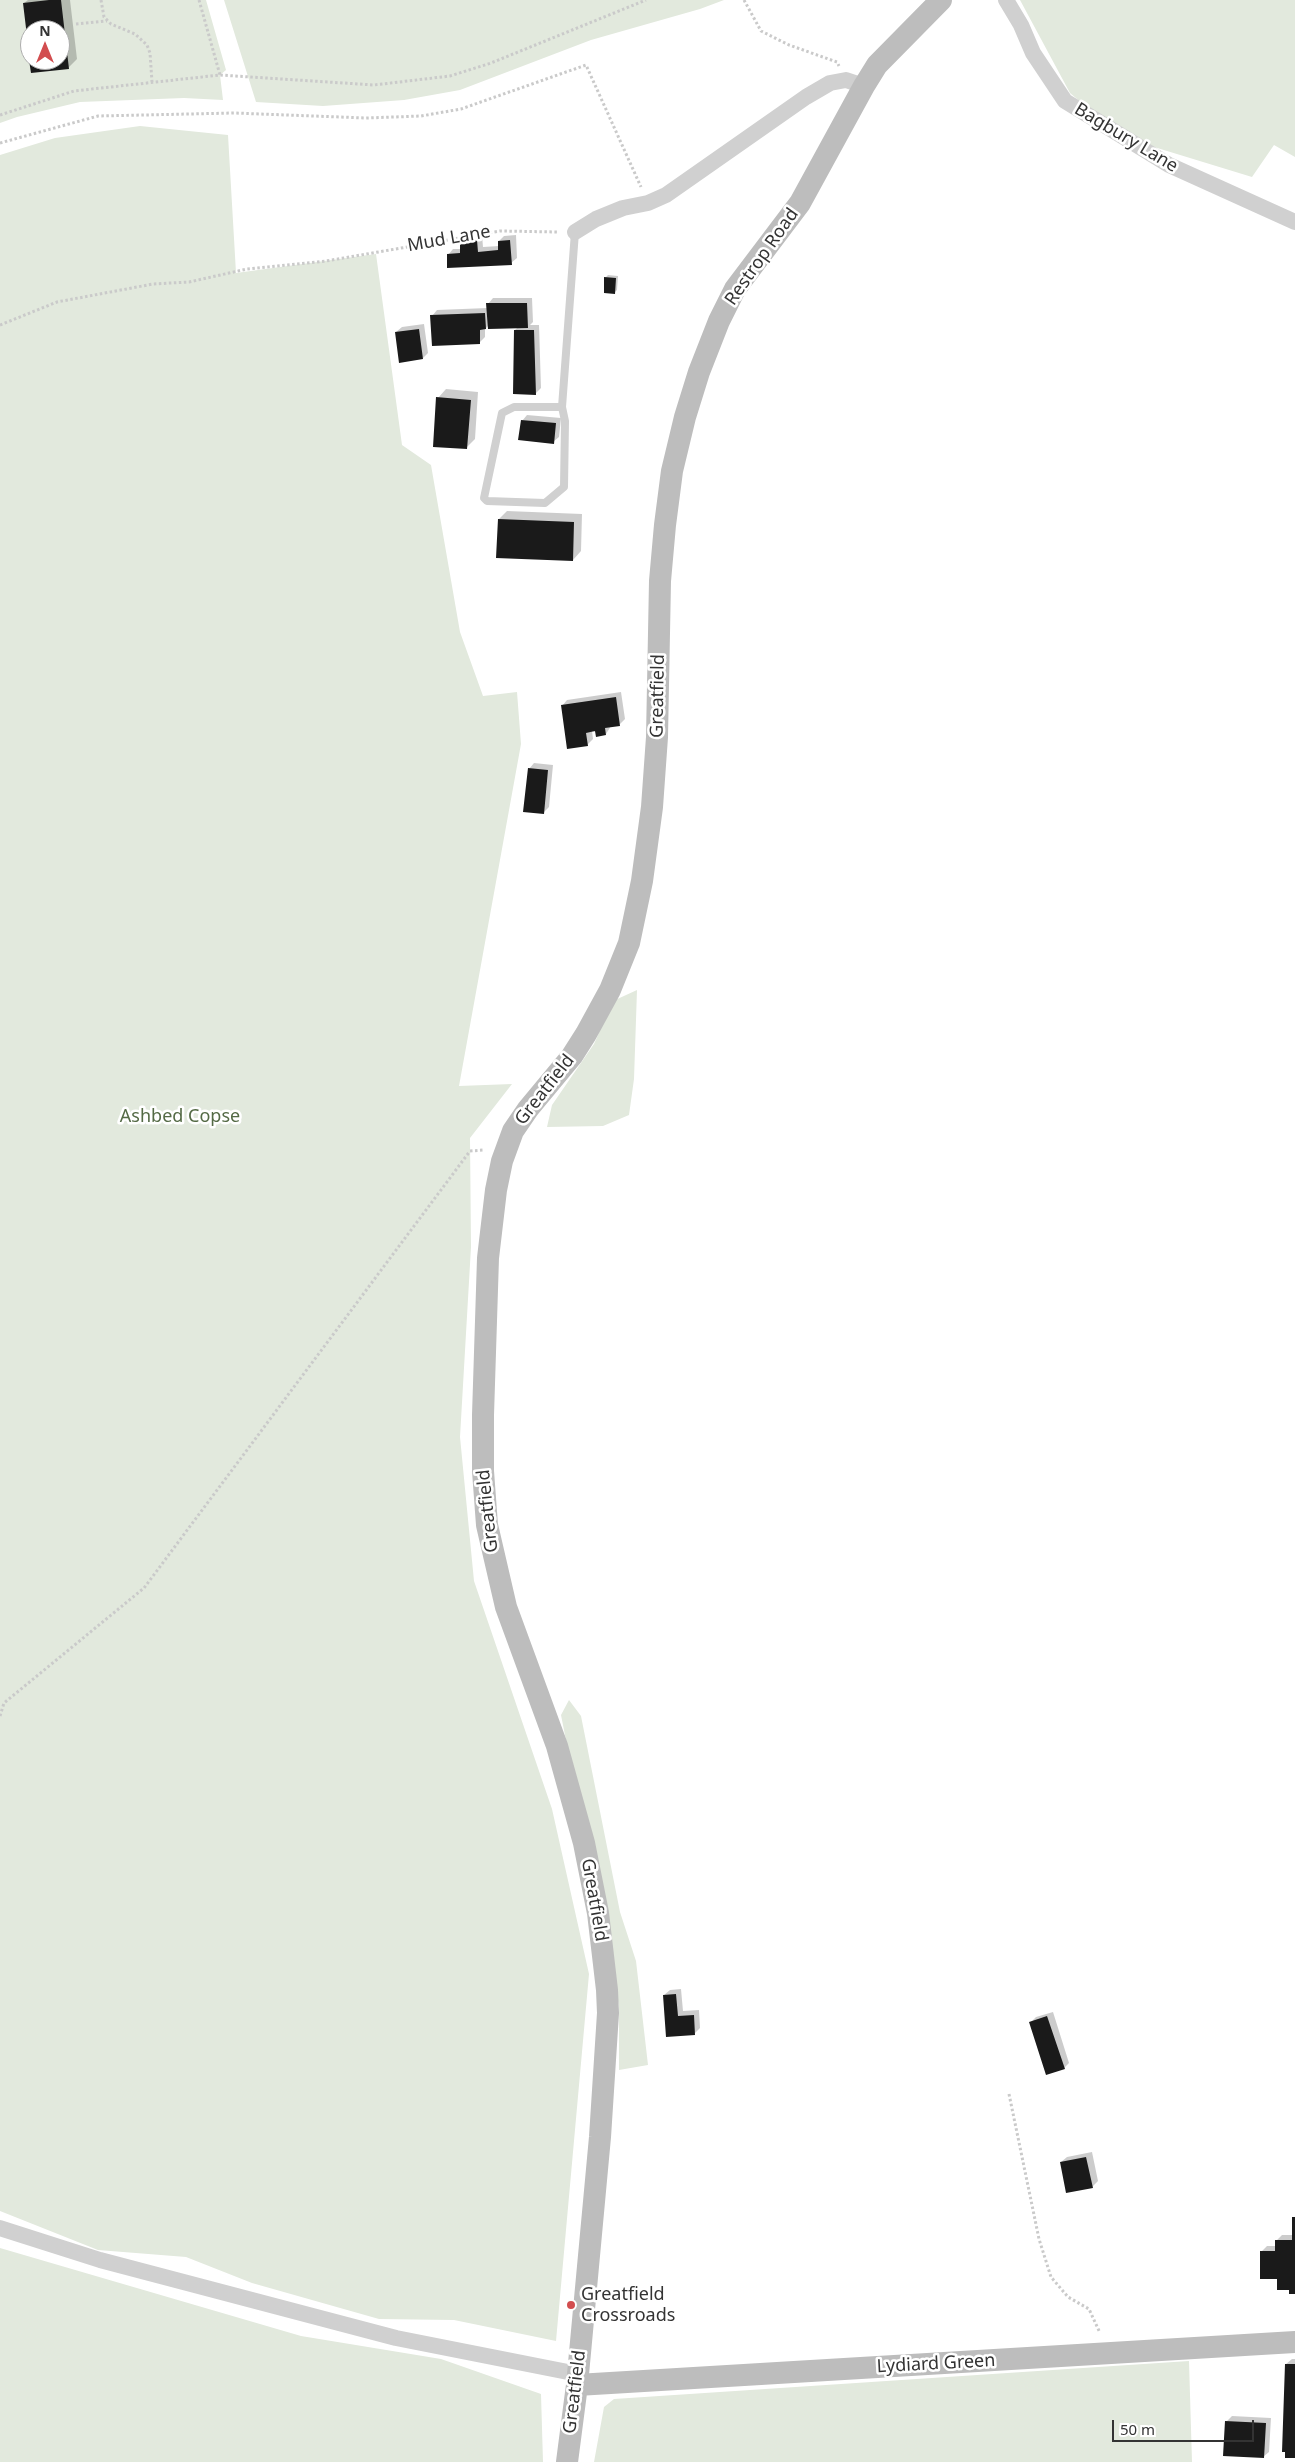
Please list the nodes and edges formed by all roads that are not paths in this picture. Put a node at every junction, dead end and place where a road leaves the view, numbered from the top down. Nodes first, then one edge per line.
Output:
1 (941, 0) edge
2 (1006, 0) edge
3 (855, 83) junction
4 (1295, 222) edge
5 (575, 232) joint
6 (562, 407) junction
7 (660, 581) joint
8 (0, 2228) edge
9 (1295, 2342) edge
10 (577, 2379) junction
11 (567, 2462) edge

1 - 3 street, Restrop Road
2 - 4 street, Bagbury Lane
3 - 5 street
3 - 7 street, Restrop Road
5 - 6 lane
6 - 6 lane
7 - 10 street, Greatfield
8 - 10 street
9 - 10 street, Lydiard Green
10 - 11 street, Greatfield

